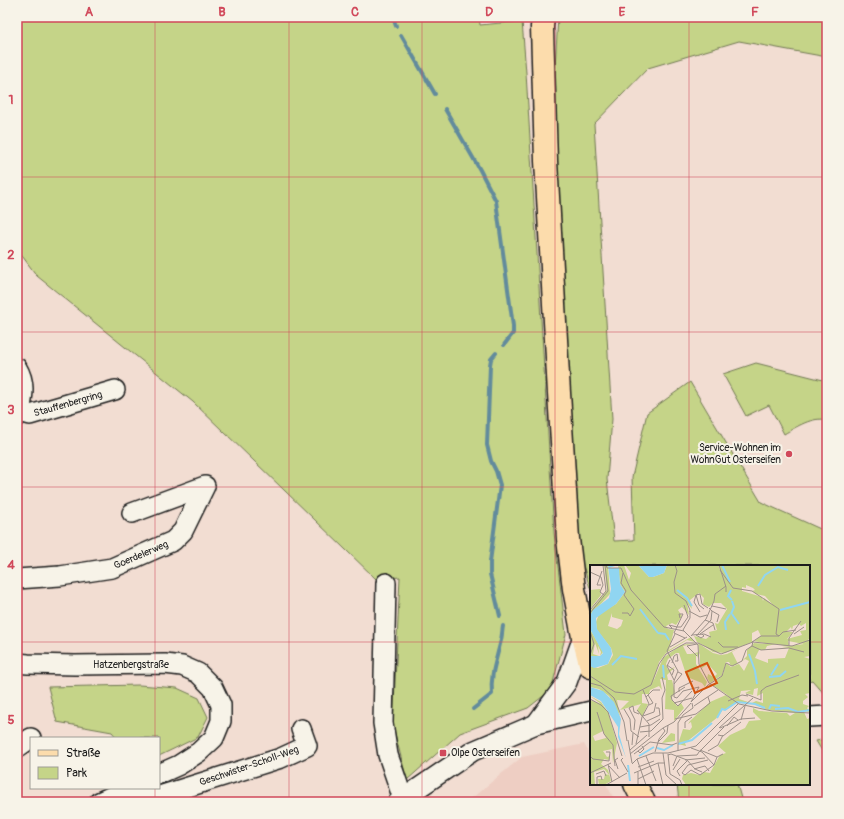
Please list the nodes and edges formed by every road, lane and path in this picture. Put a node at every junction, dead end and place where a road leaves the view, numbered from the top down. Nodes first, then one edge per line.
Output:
1 (543, 17) edge
2 (17, 368) edge
3 (115, 390) dead end
4 (18, 414) edge
5 (132, 512) dead end
6 (17, 579) edge
7 (386, 583) dead end
8 (583, 637) junction
9 (17, 662) edge
10 (590, 662) edge
11 (590, 711) edge
12 (827, 716) edge
13 (810, 717) edge
14 (536, 724) junction
15 (301, 728) dead end
16 (30, 737) edge
17 (17, 748) edge
18 (160, 774) edge
19 (636, 785) edge
20 (127, 789) edge
21 (130, 789) edge
22 (401, 801) edge
23 (99, 802) edge
24 (644, 802) edge

1 - 8 main road
2 - 4 street, Stauffenbergring
3 - 4 street, Stauffenbergring
5 - 6 street, Goerdelerweg
7 - 22 street
8 - 10 main road
8 - 14 street
9 - 18 street, Hatzenbergstraße
11 - 14 street
12 - 13 street
14 - 22 street
15 - 21 street, Geschwister-Scholl-Weg
16 - 17 street
19 - 24 main road
20 - 23 street

